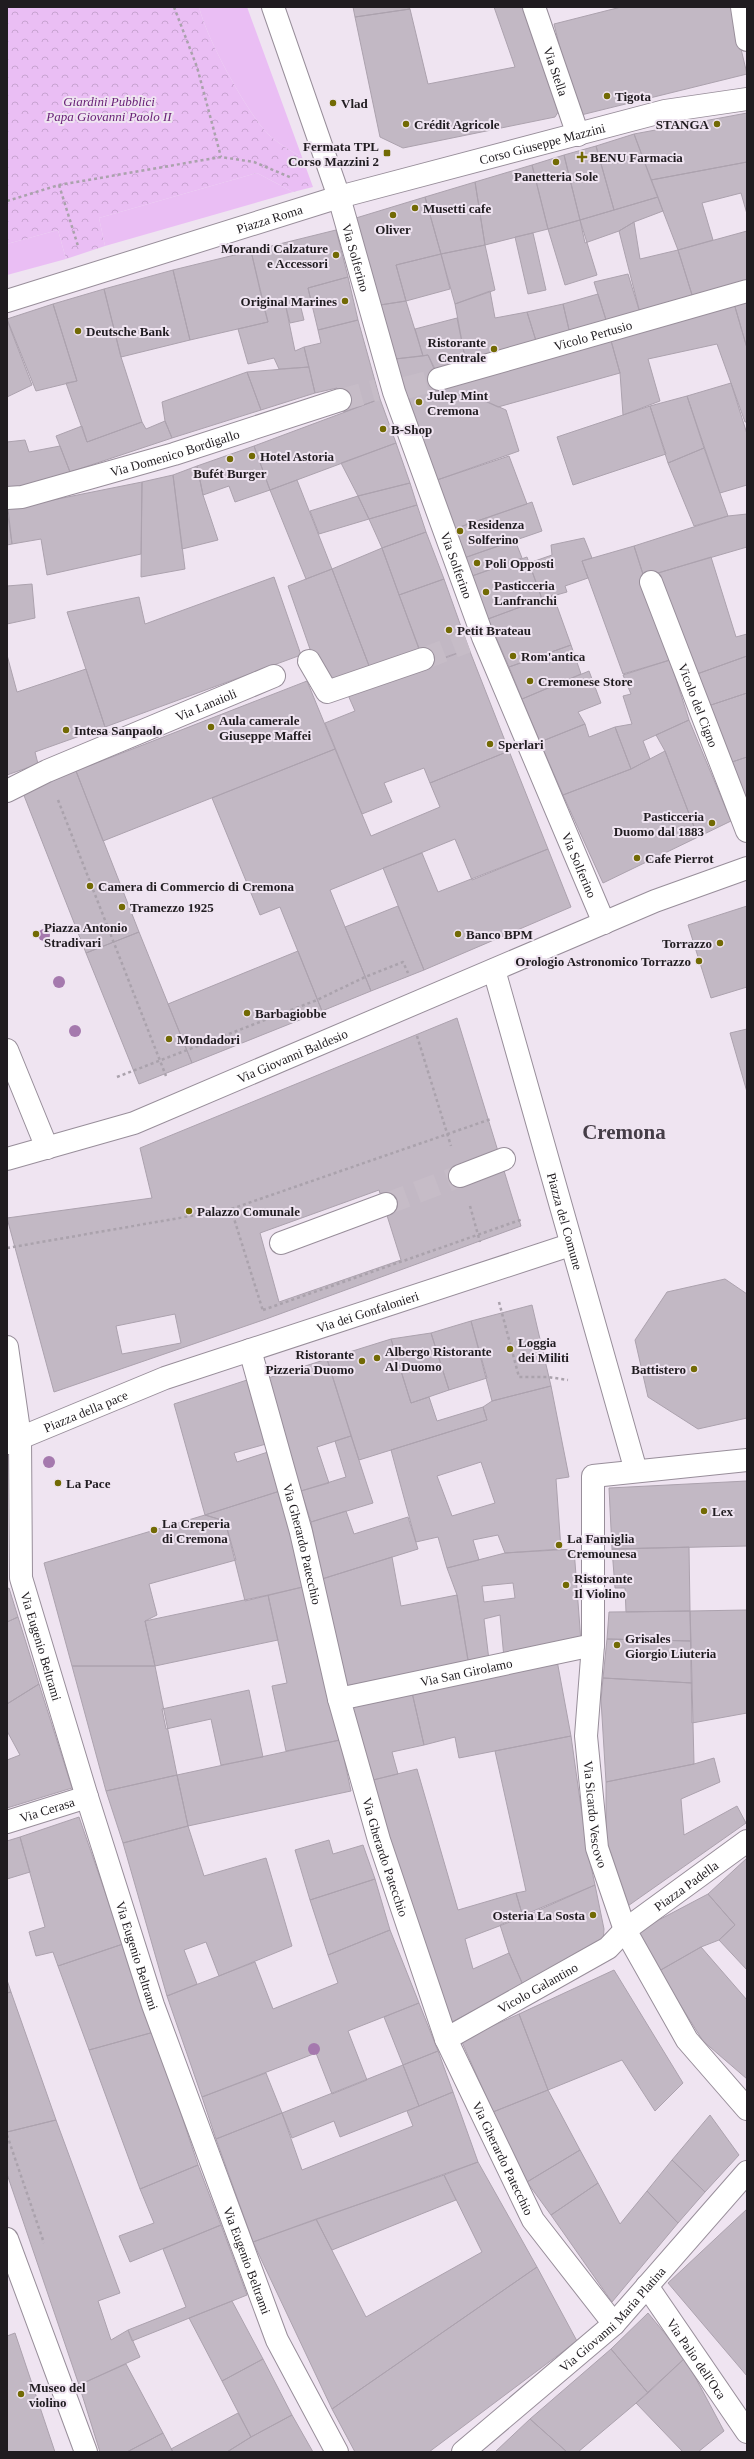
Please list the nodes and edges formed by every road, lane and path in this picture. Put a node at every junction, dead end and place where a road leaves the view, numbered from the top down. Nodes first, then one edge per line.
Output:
1 (174, 7) edge
2 (273, 7) edge
3 (534, 7) edge
4 (742, 7) edge
5 (747, 40) edge
6 (747, 99) edge
7 (578, 135) junction
8 (221, 157) junction
9 (59, 185) junction
10 (329, 200) junction
11 (7, 201) edge
12 (87, 275) junction
13 (747, 291) edge
14 (7, 301) edge
15 (439, 379) tunnel mouth
16 (340, 400) tunnel mouth
17 (7, 498) edge
18 (651, 582) dead end
19 (423, 659) tunnel mouth
20 (309, 661) dead end
21 (274, 676) dead end
22 (7, 791) edge
23 (56, 796) dead end
24 (746, 830) edge
25 (747, 868) edge
26 (604, 922) junction
27 (494, 970) junction
28 (409, 975) dead end
29 (416, 1035) dead end
30 (7, 1050) edge
31 (160, 1060) junction
32 (165, 1074) dead end
33 (117, 1078) dead end
34 (491, 1119) dead end
35 (447, 1134) junction
36 (47, 1148) junction
37 (7, 1159) edge
38 (504, 1159) dead end
39 (460, 1176) junction
40 (386, 1204) tunnel mouth
41 (230, 1208) junction
42 (523, 1219) dead end
43 (478, 1233) junction
44 (480, 1240) dead end
45 (281, 1243) dead end
46 (570, 1245) junction
47 (7, 1248) edge
48 (263, 1310) junction
49 (502, 1313) dead end
50 (265, 1315) dead end
51 (7, 1348) edge
52 (250, 1350) junction
53 (164, 1378) joint
54 (568, 1380) dead end
55 (13, 1440) edge
56 (747, 1460) edge
57 (636, 1471) junction
58 (594, 1645) junction
59 (339, 1699) junction
60 (87, 1797) junction
61 (7, 1822) edge
62 (747, 1841) edge
63 (625, 1930) junction
64 (446, 2039) junction
65 (747, 2109) edge
66 (747, 2172) edge
67 (7, 2239) edge
68 (647, 2286) junction
69 (614, 2324) junction
70 (747, 2432) edge
71 (86, 2452) edge
72 (337, 2452) edge
73 (463, 2452) edge

1 - 8 path
2 - 10 street
3 - 7 street, Via Stella
4 - 5 street
6 - 7 street, Corso Giuseppe Mazzini
7 - 10 street, Corso Giuseppe Mazzini
8 - 9 path
8 - 10 path
9 - 11 path
9 - 12 path
10 - 12 street, Piazza Roma
10 - 26 street, Via Solferino
12 - 14 street, Piazza Roma
13 - 15 street, Vicolo Pertusio
16 - 17 street, Via Domenico Bordigallo
18 - 24 street, Vicolo del Cigno
19 - 20 street
21 - 22 street, Via Lanaioli
23 - 31 path
25 - 26 street
26 - 27 street
27 - 36 street, Via Giovanni Baldesio
27 - 46 street, Piazza del Comune
28 - 31 path
29 - 35 path
30 - 36 street
31 - 32 path
31 - 33 path
34 - 35 path
35 - 39 path
35 - 41 path
36 - 37 street
38 - 39 street
39 - 43 path
40 - 45 street
41 - 47 path
41 - 48 path
42 - 43 path
43 - 44 path
43 - 48 path
46 - 52 street, Via dei Gonfalonieri
46 - 57 street, Piazza del Comune
48 - 50 path
49 - 54 path
51 - 55 street, Via Eugenio Beltrami
52 - 53 street, Via dei Gonfalonieri
52 - 59 street, Via Gherardo Patecchio
53 - 55 street, Piazza della pace
55 - 60 street, Via Eugenio Beltrami
56 - 57 street
57 - 58 street, Via Sicardo Vescovo
58 - 59 street, Via San Girolamo
58 - 63 street, Via Sicardo Vescovo
59 - 64 street, Via Gherardo Patecchio
60 - 61 street, Via Cerasa
60 - 72 street, Via Eugenio Beltrami
62 - 63 street, Piazza Padella
63 - 64 street, Vicolo Galantino
63 - 65 street, Via Sicardo Vescovo
64 - 69 street, Via Gherardo Patecchio
66 - 68 street, Via Giovanni Maria Platina
67 - 71 street
68 - 69 street, Via Giovanni Maria Platina
68 - 70 street, Via Palio dell'Oca
69 - 73 street, Via Giovanni Maria Platina

